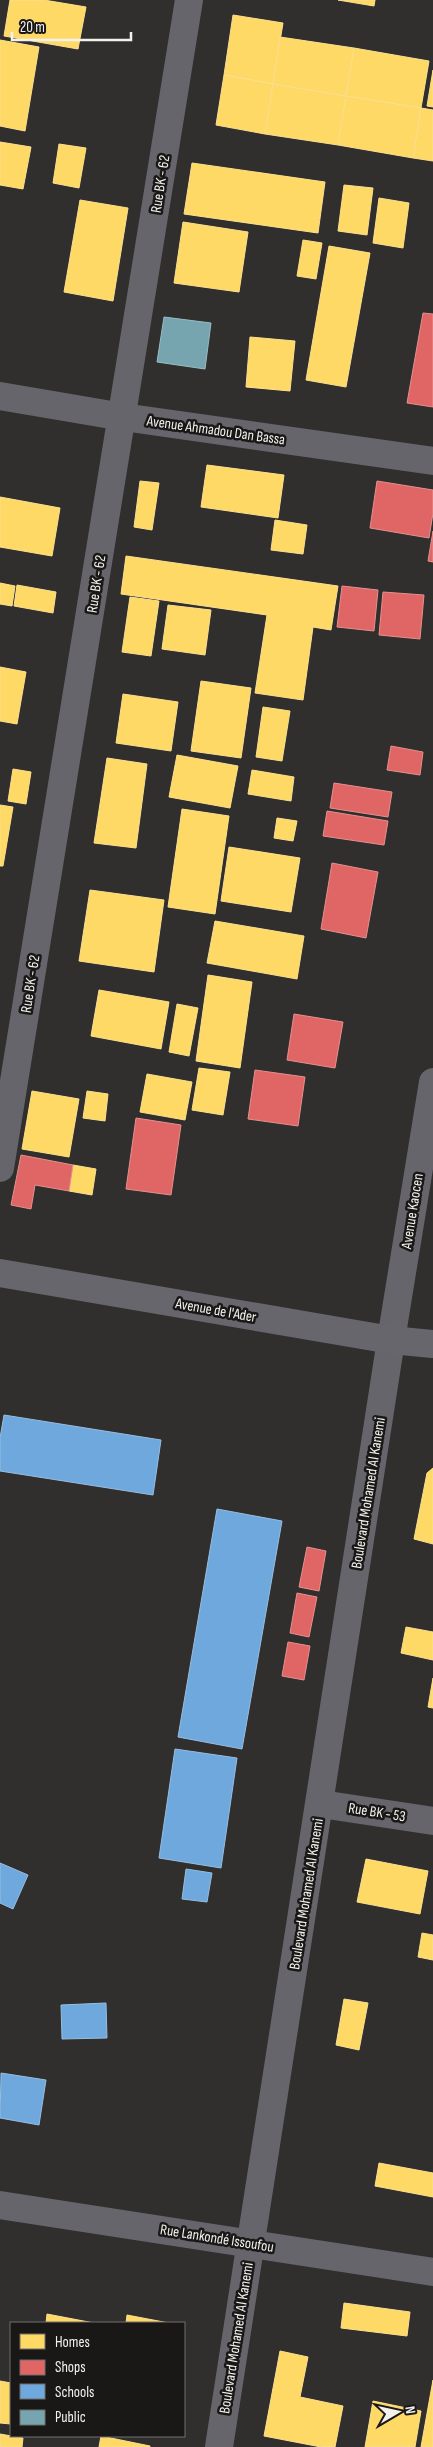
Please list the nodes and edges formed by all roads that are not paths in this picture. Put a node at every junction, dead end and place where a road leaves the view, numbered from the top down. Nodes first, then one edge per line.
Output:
1 (189, 0) edge
2 (0, 396) edge
3 (123, 417) junction
4 (433, 461) edge
5 (433, 1082) edge
6 (0, 1168) edge
7 (0, 1273) edge
8 (391, 1340) junction
9 (433, 1344) edge
10 (321, 1804) junction
11 (433, 1820) edge
12 (0, 2206) edge
13 (251, 2243) junction
14 (433, 2272) edge
15 (219, 2447) edge

1 - 3 street, Rue BK - 62
2 - 3 street, Avenue Ahmadou Dan Bassa
3 - 4 street, Avenue Ahmadou Dan Bassa
3 - 6 street, Rue BK - 62
5 - 8 street, Avenue Kaocen
7 - 8 main road, Avenue de l'Ader
8 - 9 main road, Avenue de l'Ader
8 - 10 street, Boulevard Mohamed Al Kanemi
10 - 11 street, Rue BK - 53
10 - 13 street, Boulevard Mohamed Al Kanemi
12 - 13 street, Rue Lankondé Issoufou
13 - 14 street, Rue Lankondé Issoufou
13 - 15 street, Boulevard Mohamed Al Kanemi

